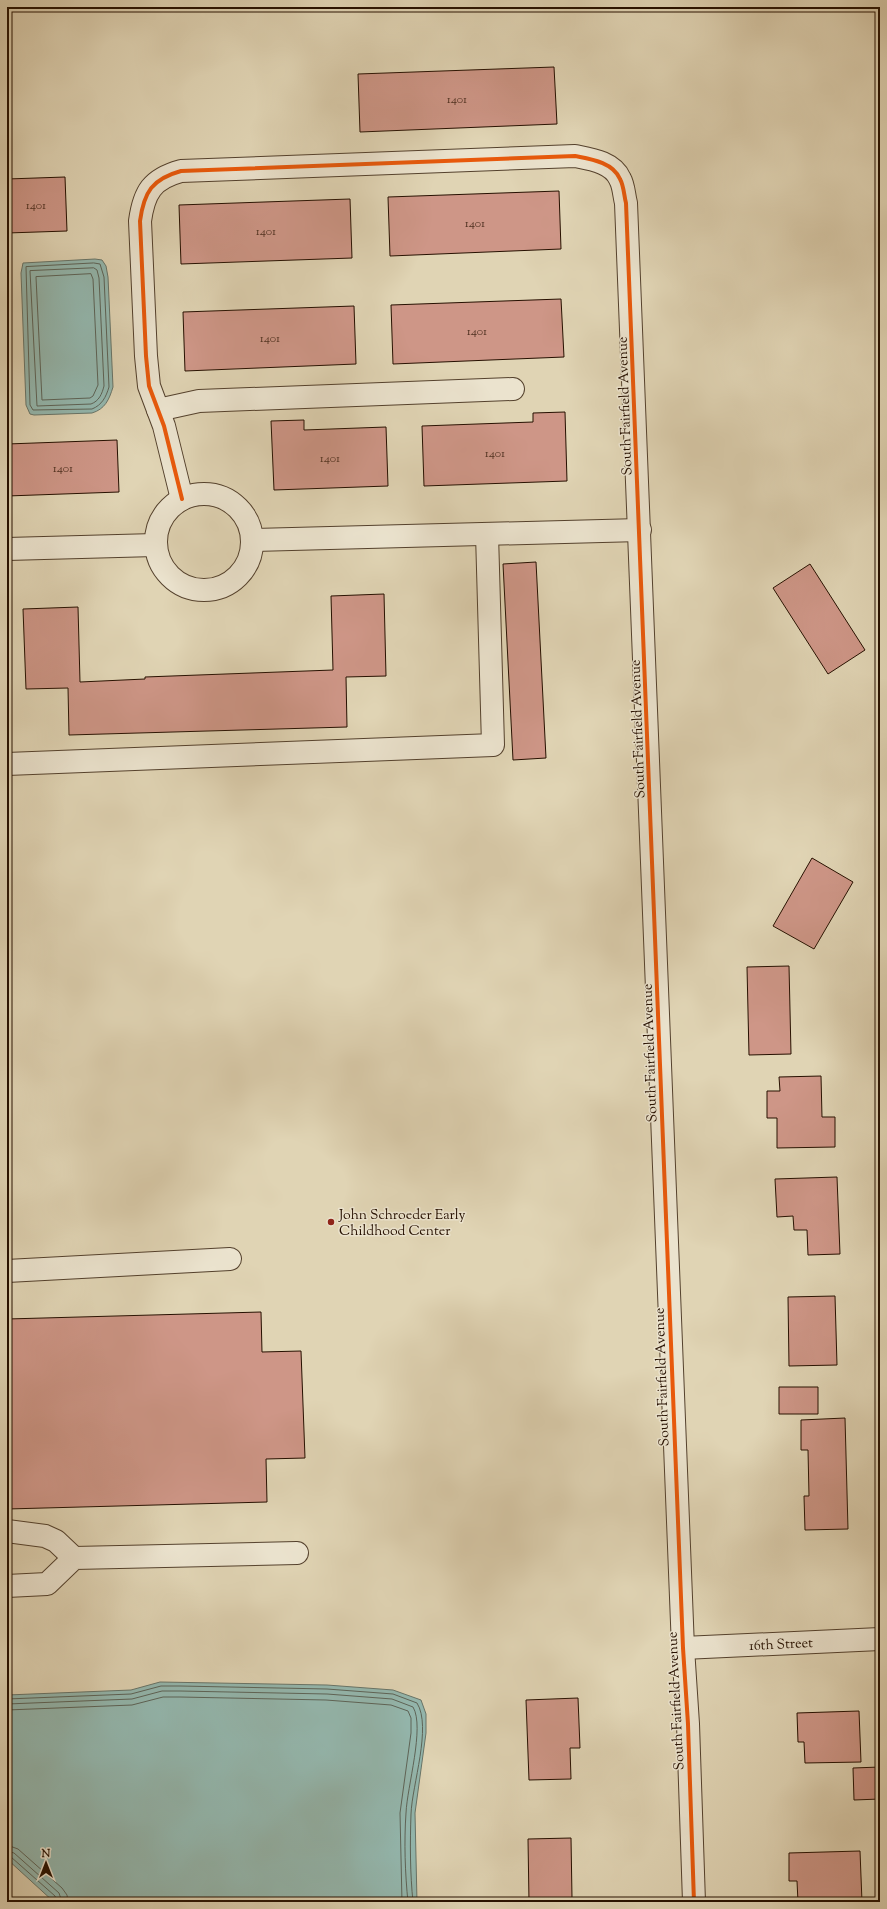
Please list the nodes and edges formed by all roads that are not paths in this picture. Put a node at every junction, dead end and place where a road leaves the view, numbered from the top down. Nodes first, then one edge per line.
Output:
1 (512, 389) dead end
2 (158, 410) junction
3 (182, 499) junction
4 (640, 530) junction
5 (486, 534) junction
6 (253, 540) junction
7 (156, 545) junction
8 (7, 549) edge
9 (7, 764) edge
10 (230, 1259) dead end
11 (7, 1271) edge
12 (7, 1531) edge
13 (297, 1553) dead end
14 (74, 1558) junction
15 (7, 1586) edge
16 (880, 1639) edge
17 (683, 1648) junction
18 (694, 1902) edge

1 - 2 street
2 - 3 street, South Fairfield Avenue
2 - 4 street, South Fairfield Avenue
3 - 6 street
3 - 7 street
4 - 5 street
4 - 17 street, South Fairfield Avenue
5 - 6 street
5 - 9 street
6 - 7 street
7 - 8 street
10 - 11 street
12 - 14 street
13 - 14 street
14 - 15 street
16 - 17 street, 16th Street
17 - 18 street, South Fairfield Avenue

